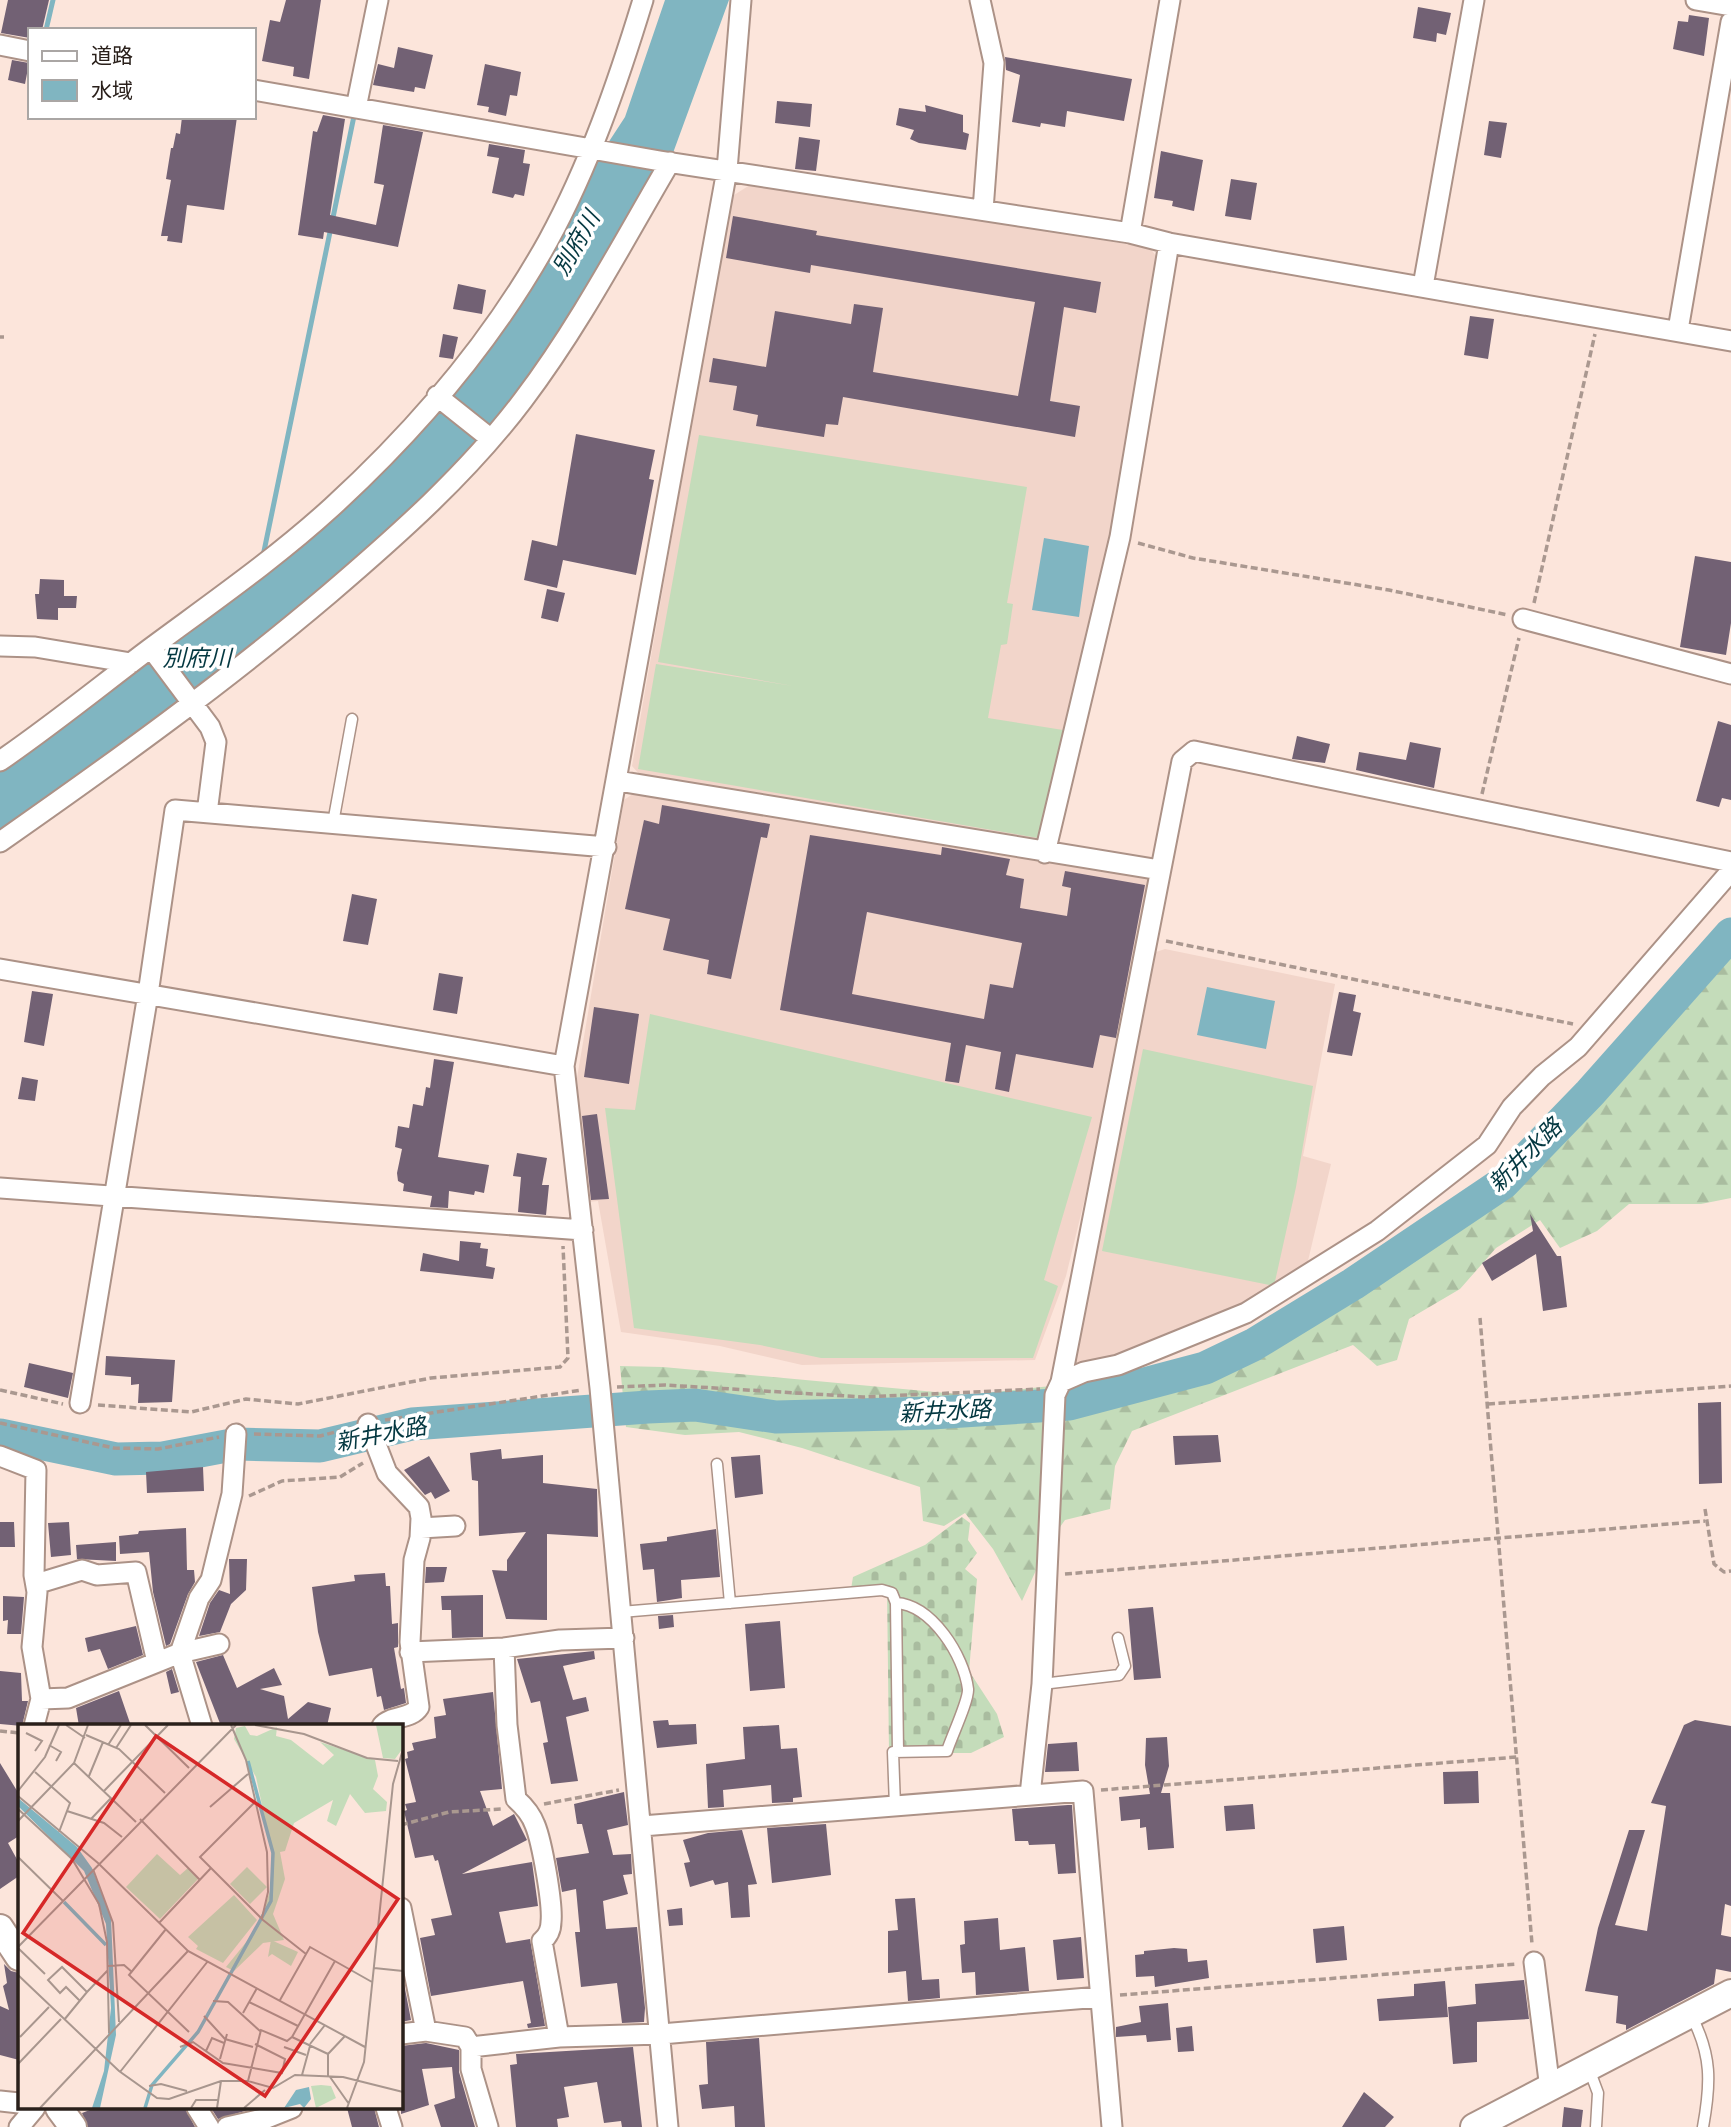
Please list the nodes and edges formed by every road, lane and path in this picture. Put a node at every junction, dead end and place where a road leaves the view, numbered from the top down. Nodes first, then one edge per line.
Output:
1 (378, 0) edge
2 (643, 0) edge
3 (741, 0) edge
4 (980, 0) edge
5 (1170, 0) edge
6 (1474, 0) edge
7 (1696, 0) edge
8 (1731, 6) edge
9 (1731, 22) edge
10 (0, 45) edge
11 (28, 51) edge
12 (256, 90) edge
13 (356, 108) junction
14 (594, 148) junction
15 (665, 161) junction
16 (727, 170) junction
17 (983, 210) junction
18 (1130, 233) junction
19 (1169, 243) junction
20 (1423, 286) junction
21 (1600, 317) junction
22 (1678, 330) junction
23 (1731, 341) edge
24 (438, 396) junction
25 (491, 439) junction
26 (1119, 537) junction
27 (1524, 619) junction
28 (0, 646) edge
29 (151, 648) junction
30 (131, 663) junction
31 (1731, 674) edge
32 (191, 705) junction
33 (352, 719) dead end
34 (0, 761) edge
35 (618, 781) junction
36 (1478, 809) junction
37 (207, 813) junction
38 (333, 823) junction
39 (0, 842) edge
40 (606, 847) junction
41 (1045, 853) junction
42 (1731, 862) edge
43 (1160, 870) junction
44 (1731, 872) edge
45 (1150, 937) junction
46 (0, 969) edge
47 (148, 994) junction
48 (1593, 1028) junction
49 (564, 1066) junction
50 (0, 1188) edge
51 (114, 1197) junction
52 (563, 1229) junction
53 (583, 1230) junction
54 (1480, 1318) dead end
55 (1061, 1382) junction
56 (1731, 1385) edge
57 (600, 1388) junction
58 (0, 1390) edge
59 (80, 1403) junction
60 (1488, 1405) junction
61 (0, 1423) edge
62 (368, 1424) junction
63 (236, 1434) junction
64 (380, 1453) junction
65 (0, 1456) edge
66 (717, 1464) dead end
67 (229, 1505) junction
68 (1705, 1509) dead end
69 (1705, 1521) junction
70 (455, 1526) dead end
71 (421, 1528) junction
72 (1500, 1537) junction
73 (1731, 1571) edge
74 (1045, 1576) junction
75 (36, 1584) junction
76 (730, 1603) junction
77 (896, 1603) junction
78 (621, 1612) junction
79 (624, 1638) junction
80 (1118, 1638) dead end
81 (219, 1644) dead end
82 (504, 1648) junction
83 (410, 1652) junction
84 (180, 1653) junction
85 (157, 1662) junction
86 (1042, 1684) junction
87 (41, 1699) junction
88 (35, 1724) edge
89 (201, 1724) edge
90 (384, 1724) edge
91 (0, 1731) edge
92 (18, 1734) edge
93 (898, 1752) junction
94 (1517, 1757) junction
95 (1083, 1791) junction
96 (1030, 1795) junction
97 (895, 1806) junction
98 (449, 1812) dead end
99 (402, 1825) edge
100 (642, 1826) junction
101 (402, 1913) edge
102 (0, 1928) edge
103 (18, 1955) edge
104 (1534, 1962) junction
105 (1731, 1993) edge
106 (1100, 1997) junction
107 (1690, 2014) junction
108 (426, 2031) junction
109 (402, 2034) edge
110 (661, 2034) junction
111 (559, 2037) junction
112 (471, 2047) junction
113 (1589, 2068) junction
114 (1550, 2089) junction
115 (0, 2101) edge
116 (18, 2103) edge
117 (33, 2110) edge
118 (60, 2110) edge
119 (198, 2110) edge
120 (289, 2110) edge
121 (387, 2110) edge
122 (270, 2123) edge
123 (19, 2127) edge
124 (73, 2127) edge
125 (209, 2127) edge
126 (227, 2127) edge
127 (391, 2127) edge
128 (488, 2127) edge
129 (668, 2127) edge
130 (1112, 2127) edge
131 (1474, 2127) edge
132 (1596, 2127) edge
133 (1703, 2127) edge

1 - 13 street
2 - 14 street
3 - 16 street
4 - 17 street
5 - 18 street
6 - 20 street
7 - 8 street
9 - 22 street
10 - 11 street
12 - 13 street
13 - 14 street
14 - 15 street
14 - 24 street
15 - 16 street
15 - 25 street
16 - 17 street
16 - 35 street
17 - 18 street
18 - 19 street
19 - 20 street
19 - 26 street
20 - 21 street
21 - 22 street
21 - 27 path
22 - 23 street
24 - 25 street
24 - 29 street
25 - 32 street
26 - 27 path
26 - 41 street
27 - 31 street
27 - 36 path
28 - 30 street
29 - 30 street
29 - 32 street
30 - 34 street
32 - 37 street
32 - 39 street
33 - 38 lane
35 - 40 street
35 - 41 street
36 - 42 street
36 - 43 street
37 - 38 street
37 - 47 street
38 - 40 street
40 - 49 street
41 - 43 street
43 - 45 street
44 - 48 street
45 - 48 path
45 - 55 street
46 - 47 street
47 - 49 street
47 - 51 street
48 - 55 street
49 - 53 street
50 - 51 street
51 - 52 street
51 - 59 street
52 - 53 street
52 - 59 path
53 - 57 street
54 - 60 path
55 - 57 path
55 - 74 street
56 - 60 path
57 - 62 path
57 - 78 street
58 - 59 path
60 - 72 path
61 - 63 path
62 - 63 path
62 - 64 street
63 - 67 street
64 - 67 path
64 - 71 street
65 - 75 street
66 - 76 lane
67 - 84 street
68 - 69 path
69 - 72 path
69 - 73 path
70 - 71 street
71 - 83 street
72 - 74 path
72 - 94 path
74 - 86 street
75 - 85 street
75 - 87 street
76 - 77 lane
76 - 78 lane
77 - 93 lane
77 - 93 lane
78 - 79 street
79 - 82 street
79 - 100 street
80 - 86 lane
81 - 84 street
82 - 83 street
82 - 111 street
83 - 90 street
84 - 85 street
84 - 89 street
85 - 87 street
86 - 96 street
87 - 88 street
91 - 92 path
93 - 97 lane
94 - 95 path
94 - 104 path
95 - 96 street
95 - 106 street
96 - 97 street
97 - 100 street
98 - 99 path
100 - 110 street
101 - 108 street
102 - 103 street
104 - 106 path
104 - 114 street
105 - 107 street
106 - 110 street
106 - 130 street
107 - 113 street
107 - 133 lane
108 - 109 street
108 - 112 street
110 - 111 street
110 - 129 street
111 - 112 street
112 - 128 street
113 - 114 street
113 - 132 lane
114 - 131 street
115 - 116 street
117 - 123 street
118 - 124 street
119 - 125 street
120 - 122 street
121 - 127 street
122 - 126 street

